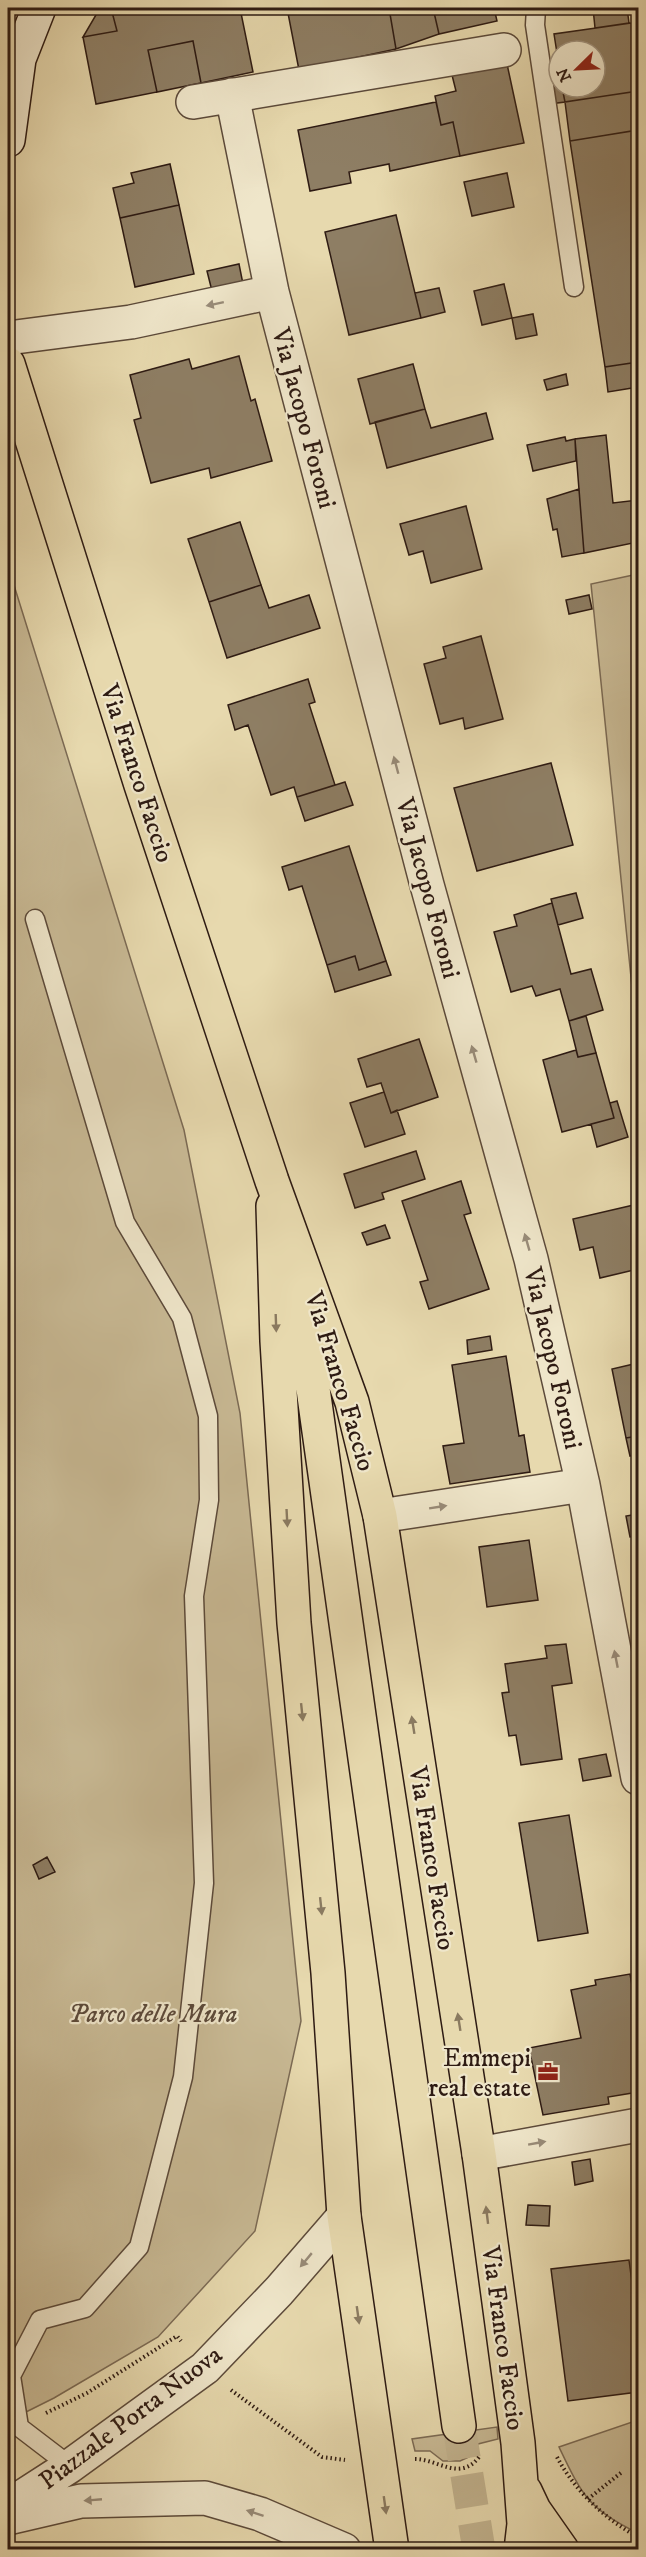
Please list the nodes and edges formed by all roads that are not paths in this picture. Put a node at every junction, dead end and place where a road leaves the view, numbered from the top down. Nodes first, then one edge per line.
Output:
1 (39, 8) edge
2 (536, 8) edge
3 (504, 50) dead end
4 (232, 96) junction
5 (193, 102) dead end
6 (8, 140) edge
7 (574, 287) dead end
8 (272, 292) junction
9 (8, 338) edge
10 (8, 364) edge
11 (35, 919) dead end
12 (272, 1181) junction
13 (583, 1485) junction
14 (380, 1516) junction
15 (639, 1778) edge
16 (639, 2125) edge
17 (479, 2154) junction
18 (344, 2216) junction
19 (459, 2426) tunnel mouth
20 (70, 2466) junction
21 (520, 2481) junction
22 (8, 2506) edge
23 (8, 2518) edge
24 (344, 2550) edge
25 (392, 2550) edge
26 (521, 2550) edge
27 (531, 2550) edge
28 (562, 2550) edge

1 - 6 street
2 - 7 lane
3 - 4 street
4 - 5 street
4 - 8 street, Via Jacopo Foroni
8 -> 9 street, Via Jacopo Foroni
13 -> 8 street, Via Jacopo Foroni
10 - 12 main road, Via Franco Faccio
11 - 20 lane
12 - 14 main road, Via Franco Faccio
12 -> 18 main road, Via Franco Faccio
12 - 19 main road, Via Franco Faccio
14 -> 13 street, Via Jacopo Foroni
15 -> 13 street, Via Jacopo Foroni
17 -> 14 main road, Via Franco Faccio
17 -> 16 street
21 -> 17 main road, Via Franco Faccio
18 -> 20 street, Piazzale Porta Nuova
18 -> 25 main road, Via Franco Faccio
20 - 22 street, Piazzale Porta Nuova
21 - 26 main road, Via Franco Faccio
21 - 27 main road
21 - 28 main road
24 -> 23 street, Piazzale Porta Nuova

